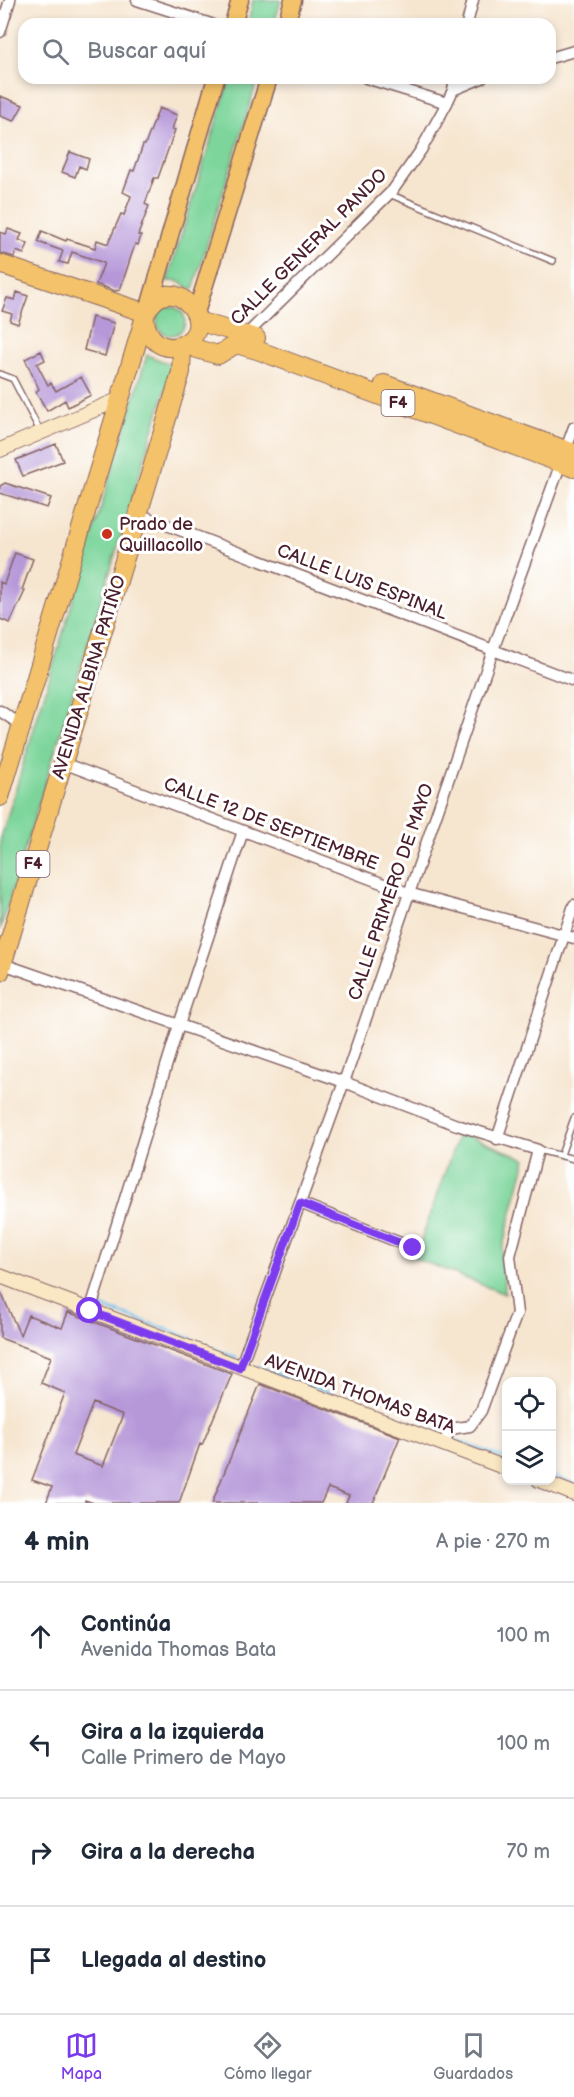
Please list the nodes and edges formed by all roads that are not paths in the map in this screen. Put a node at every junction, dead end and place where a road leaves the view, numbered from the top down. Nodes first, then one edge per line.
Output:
1 (10, 0) edge
2 (137, 0) edge
3 (240, 0) edge
4 (293, 0) edge
5 (473, 0) edge
6 (192, 18) edge
7 (234, 18) edge
8 (288, 18) edge
9 (468, 18) edge
10 (0, 32) edge
11 (574, 51) edge
12 (556, 56) edge
13 (214, 84) edge
14 (267, 84) edge
15 (385, 84) edge
16 (454, 84) edge
17 (447, 103) junction
18 (389, 194) junction
19 (553, 261) dead end
20 (0, 264) edge
21 (147, 313) junction
22 (197, 317) junction
23 (241, 339) junction
24 (185, 343) junction
25 (0, 374) edge
26 (120, 399) junction
27 (574, 427) edge
28 (40, 433) junction
29 (0, 450) edge
30 (568, 458) edge
31 (138, 514) junction
32 (493, 650) junction
33 (574, 681) edge
34 (0, 711) edge
35 (23, 726) junction
36 (63, 763) junction
37 (0, 797) edge
38 (243, 831) junction
39 (408, 894) junction
40 (574, 905) edge
41 (569, 937) edge
42 (1, 968) edge
43 (179, 1025) junction
44 (344, 1082) junction
45 (574, 1118) edge
46 (497, 1139) junction
47 (538, 1150) junction
48 (561, 1155) junction
49 (574, 1159) edge
50 (300, 1203) junction
51 (413, 1248) dead end
52 (0, 1276) edge
53 (90, 1311) junction
54 (240, 1368) junction
55 (444, 1444) junction
56 (502, 1466) edge
57 (552, 1485) edge
58 (574, 1494) edge

1 - 10 street
2 - 6 street
3 - 7 main road
4 - 8 main road
5 - 9 street
11 - 12 street
13 - 21 main road
14 - 22 main road, F4
15 - 17 street
16 - 17 street, CALLE GENERAL PANDO
17 - 18 street, CALLE GENERAL PANDO
18 - 19 lane
18 - 23 street, CALLE GENERAL PANDO
20 - 21 highway
21 - 22 highway, F4
21 - 24 highway
21 - 26 highway
22 - 23 highway, F4
22 - 24 highway, F4
23 - 24 highway
23 - 30 highway, F4
24 - 31 highway, AVENIDA ALBINA PATIÑO / F4
25 - 28 lane
26 - 28 main road
26 - 35 highway
27 - 30 street, CALLE PRIMERO DE MAYO
28 - 29 main road
30 - 32 street, CALLE PRIMERO DE MAYO
31 - 32 street, CALLE LUIS ESPINAL
31 - 36 highway, AVENIDA ALBINA PATIÑO / F4
32 - 33 street, CALLE LUIS ESPINAL
32 - 39 street, CALLE PRIMERO DE MAYO
34 - 35 street
35 - 37 highway
36 - 38 street, CALLE 12 DE SEPTIEMBRE
36 - 42 highway, AVENIDA ALBINA PATIÑO / F4
38 - 39 street, CALLE 12 DE SEPTIEMBRE
38 - 43 street
39 - 41 street, CALLE 12 DE SEPTIEMBRE
39 - 44 street, CALLE PRIMERO DE MAYO
40 - 41 street
41 - 46 street
42 - 43 street
43 - 44 street
43 - 53 street
44 - 46 street
44 - 50 street, CALLE PRIMERO DE MAYO
45 - 48 lane
46 - 47 street
47 - 48 lane
47 - 55 street
48 - 49 lane
50 - 51 street
50 - 54 street, CALLE PRIMERO DE MAYO
52 - 53 main road, AVENIDA THOMAS BATA
53 - 54 main road, AVENIDA THOMAS BATA
54 - 55 main road, AVENIDA THOMAS BATA
55 - 56 main road, AVENIDA THOMAS BATA
57 - 58 main road

